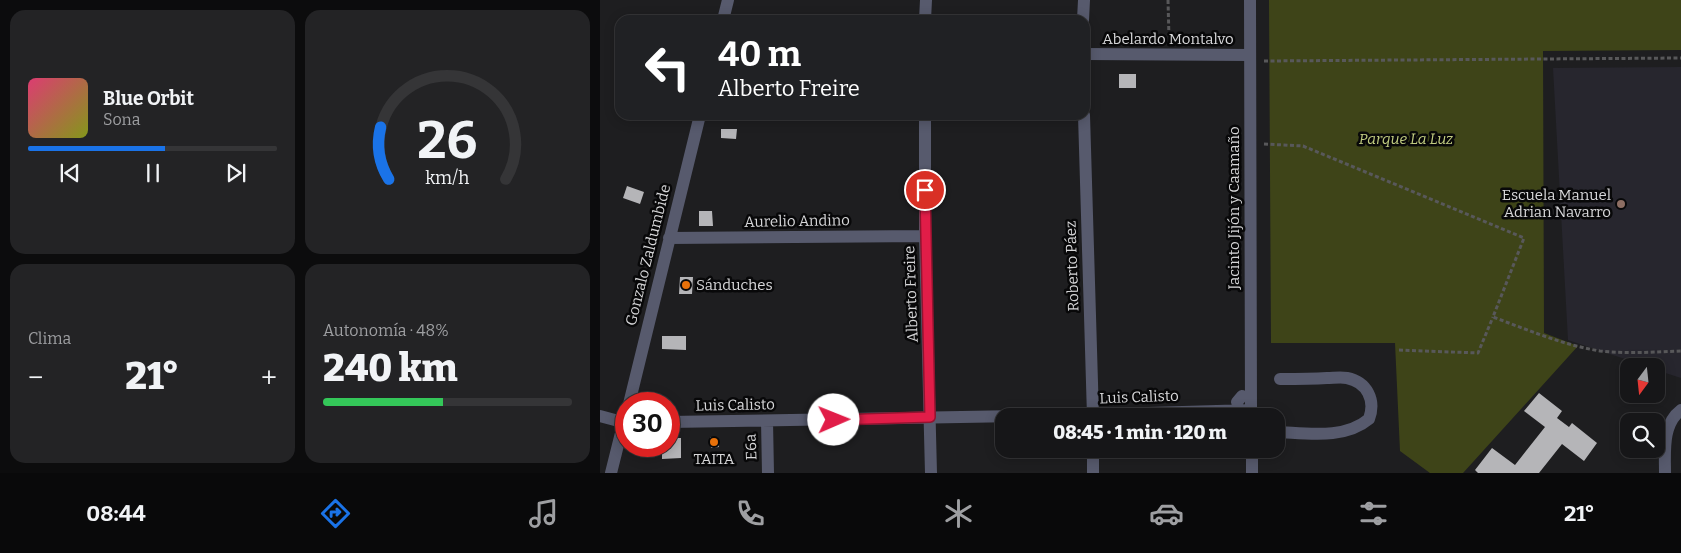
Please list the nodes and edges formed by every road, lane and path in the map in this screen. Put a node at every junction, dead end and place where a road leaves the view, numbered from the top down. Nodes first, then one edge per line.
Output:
1 (728, 0) edge
2 (926, 0) edge
3 (1084, 0) edge
4 (1168, 0) edge
5 (1250, 0) edge
6 (724, 15) edge
7 (925, 15) edge
8 (1083, 15) edge
9 (1169, 38) dead end
10 (1090, 54) edge
11 (1256, 58) junction
12 (1681, 58) edge
13 (699, 120) edge
14 (925, 120) edge
15 (1084, 120) edge
16 (1264, 144) dead end
17 (925, 236) junction
18 (669, 238) junction
19 (1493, 318) junction
20 (1400, 350) dead end
21 (1681, 351) edge
22 (1280, 379) dead end
23 (632, 392) edge
24 (1092, 408) edge
25 (1251, 408) edge
26 (1681, 410) edge
27 (600, 416) edge
28 (995, 416) edge
29 (930, 417) junction
30 (615, 418) edge
31 (767, 421) junction
32 (680, 422) edge
33 (1285, 432) edge
34 (616, 457) edge
35 (1093, 458) edge
36 (1252, 458) edge
37 (611, 473) edge
38 (768, 473) edge
39 (931, 473) edge
40 (1093, 473) edge
41 (1252, 473) edge
42 (1664, 473) edge

1 - 6 street
2 - 7 street
3 - 8 street
4 - 9 path
5 - 11 street, Jacinto Jijón y Caamaño
10 - 11 street, Abelardo Montalvo
11 - 12 path
11 - 25 street, Jacinto Jijón y Caamaño
13 - 18 street, Gonzalo Zaldumbide
14 - 17 street, Alberto Freire
15 - 24 street, Roberto Páez
16 - 19 path
17 - 18 street, Aurelio Andino
17 - 29 street, Alberto Freire
18 - 23 street, Gonzalo Zaldumbide
19 - 20 path
19 - 21 path
22 - 33 street
26 - 42 street
27 - 30 street
28 - 29 street, Luis Calisto
29 - 31 street, Luis Calisto
29 - 39 street, Alberto Freire
31 - 32 street, Luis Calisto
31 - 38 street, E6a
34 - 37 street
35 - 40 street
36 - 41 street

